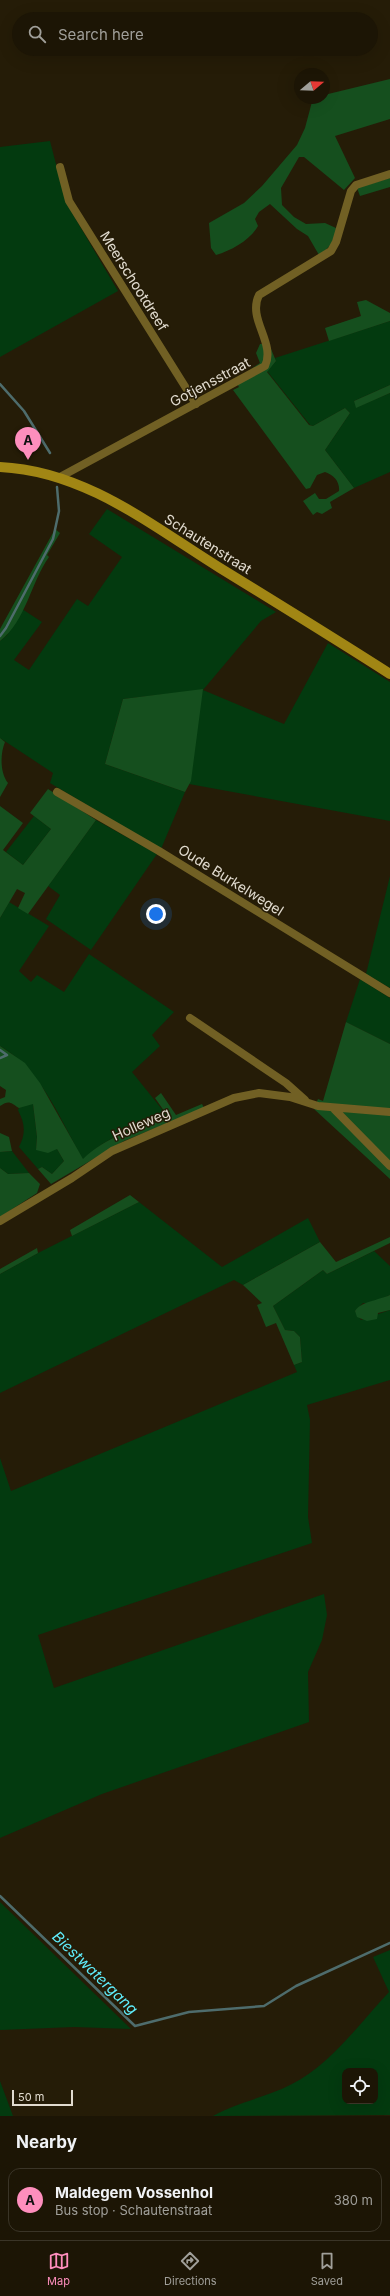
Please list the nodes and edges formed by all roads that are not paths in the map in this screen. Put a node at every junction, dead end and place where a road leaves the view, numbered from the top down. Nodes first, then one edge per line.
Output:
1 (60, 167) dead end
2 (390, 174) edge
3 (196, 404) junction
4 (0, 467) edge
5 (60, 477) junction
6 (390, 674) edge
7 (57, 792) dead end
8 (390, 993) edge
9 (190, 1018) dead end
10 (307, 1102) junction
11 (332, 1108) junction
12 (390, 1112) edge
13 (390, 1166) edge
14 (0, 1220) edge

1 - 3 street, Meerschootdreef
2 - 3 street, Gotjensstraat
3 - 5 street, Gotjensstraat
4 - 5 street, Schautenstraat
5 - 6 street, Schautenstraat
7 - 8 street, Oude Burkelwegel
9 - 10 street, Holleweg
10 - 11 street, Holleweg
10 - 14 street, Holleweg
11 - 12 street, Holleweg
11 - 13 street

